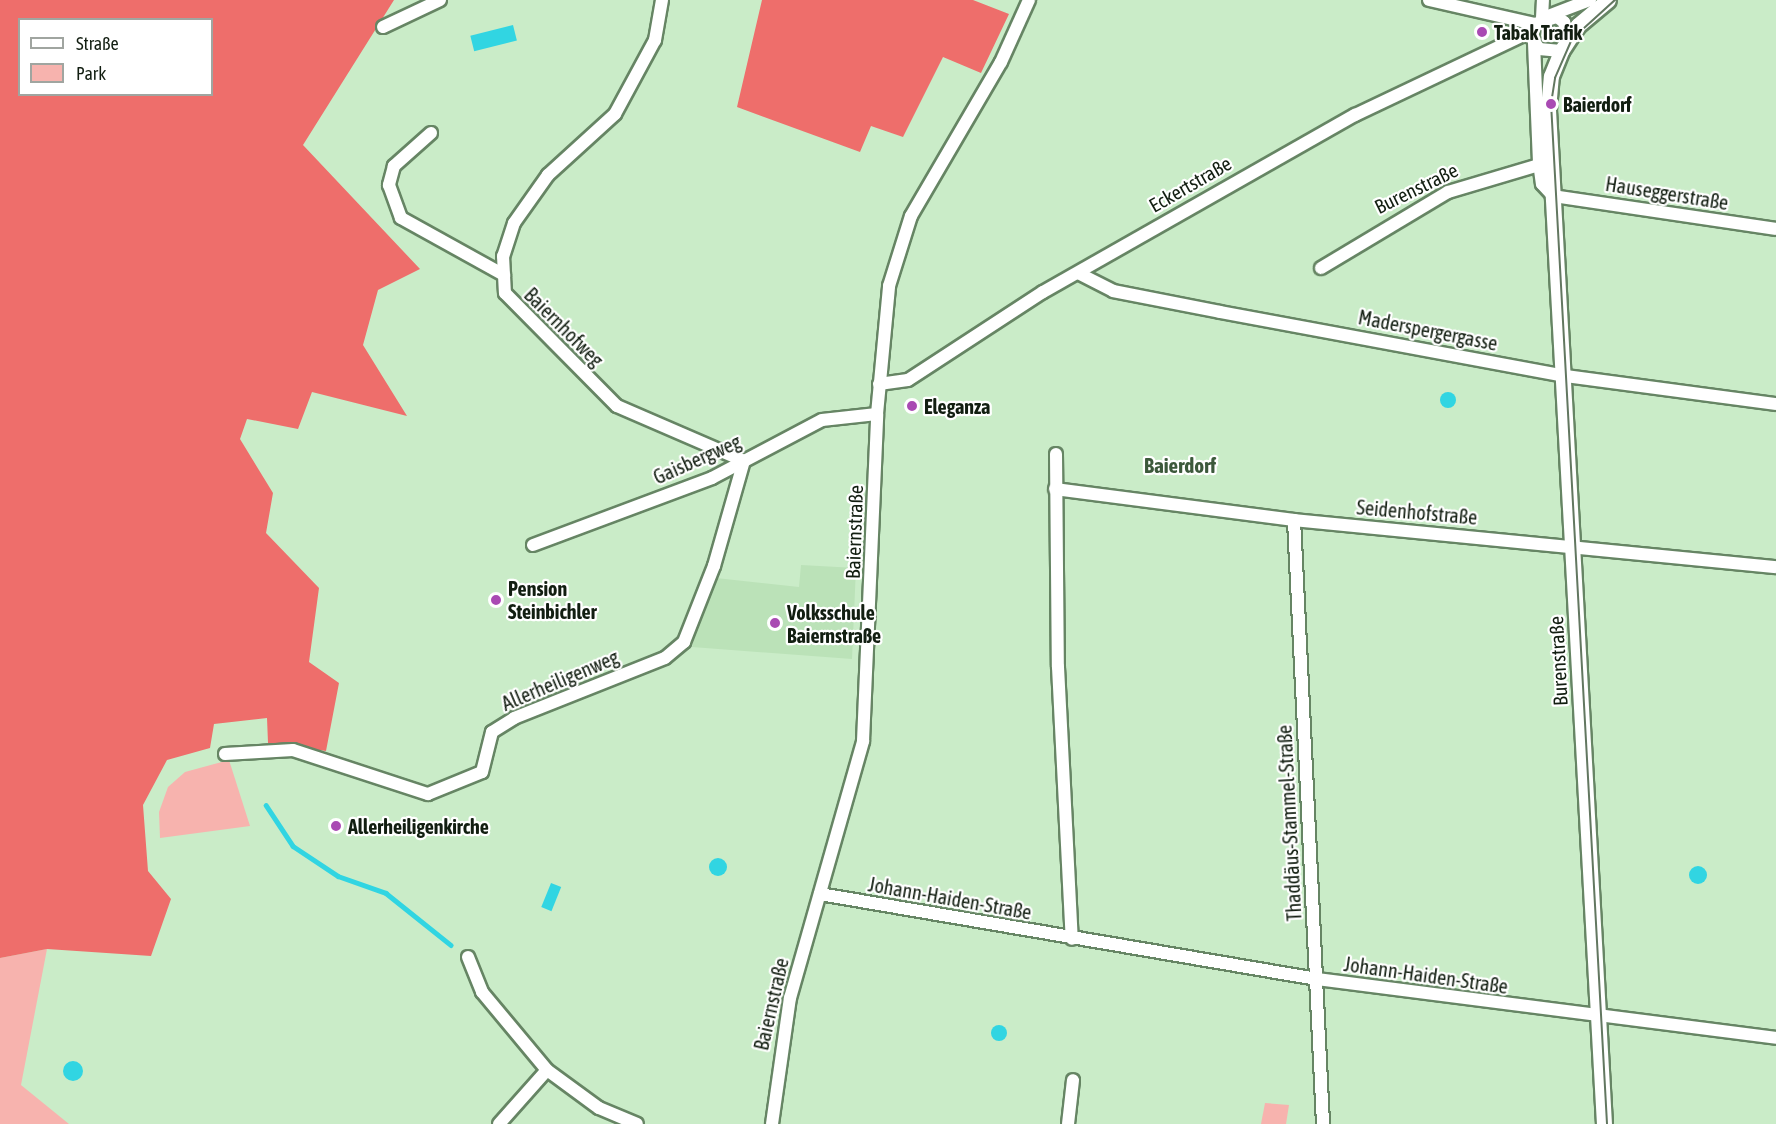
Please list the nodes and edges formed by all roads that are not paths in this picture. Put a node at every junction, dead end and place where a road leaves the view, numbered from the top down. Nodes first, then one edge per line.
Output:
1 (440, 0) edge
2 (662, 0) edge
3 (1029, 0) edge
4 (1429, 0) edge
5 (1543, 0) edge
6 (1590, 0) edge
7 (1608, 0) edge
8 (383, 27) dead end
9 (1538, 27) junction
10 (1564, 45) junction
11 (431, 133) dead end
12 (1545, 163) junction
13 (1553, 196) junction
14 (1776, 229) edge
15 (1321, 268) dead end
16 (1078, 273) junction
17 (504, 275) junction
18 (1563, 375) junction
19 (879, 384) junction
20 (1776, 404) edge
21 (877, 414) junction
22 (1056, 454) dead end
23 (744, 461) junction
24 (1055, 489) junction
25 (1294, 520) junction
26 (532, 545) dead end
27 (1572, 545) junction
28 (1776, 567) edge
29 (225, 754) dead end
30 (820, 894) junction
31 (1072, 939) junction
32 (468, 957) dead end
33 (1317, 979) junction
34 (1599, 1018) junction
35 (1776, 1038) edge
36 (547, 1070) junction
37 (1073, 1080) dead end
38 (499, 1124) edge
39 (637, 1124) edge
40 (772, 1124) edge
41 (1068, 1124) edge
42 (1323, 1124) edge
43 (1604, 1124) edge

1 - 8 street
2 - 17 street, Baiernhofweg
3 - 19 street, Baiernstraße
4 - 9 street
5 - 9 street, Burenstraße
6 - 9 street, Eckertstraße
7 - 10 street
9 - 10 street
9 - 10 street
9 - 12 street, Burenstraße
9 - 16 street, Eckertstraße
10 - 12 street, Burenstraße
11 - 17 street
12 - 13 street, Burenstraße
12 - 15 street, Burenstraße
13 - 14 street, Hauseggerstraße
13 - 18 street, Burenstraße
16 - 18 street, Maderspergergasse
16 - 19 street, Eckertstraße
17 - 23 street, Baiernhofweg
18 - 20 street, Maderspergergasse
18 - 27 street, Burenstraße
19 - 21 street, Baiernstraße
21 - 23 street, Gaisbergweg
21 - 30 street, Baiernstraße
22 - 24 street
23 - 26 street, Gaisbergweg
23 - 29 street, Allerheiligenweg
24 - 25 street, Seidenhofstraße
24 - 31 street
25 - 27 street, Seidenhofstraße
25 - 33 street, Thaddäus-Stammel-Straße
27 - 28 street, Seidenhofstraße
27 - 34 street, Burenstraße
30 - 31 street, Johann-Haiden-Straße
30 - 40 street, Baiernstraße
31 - 33 street, Johann-Haiden-Straße
32 - 36 street
33 - 34 street, Johann-Haiden-Straße
33 - 42 street, Thaddäus-Stammel-Straße
34 - 35 street, Johann-Haiden-Straße
34 - 43 street, Burenstraße
36 - 38 street
36 - 39 street
37 - 41 street

